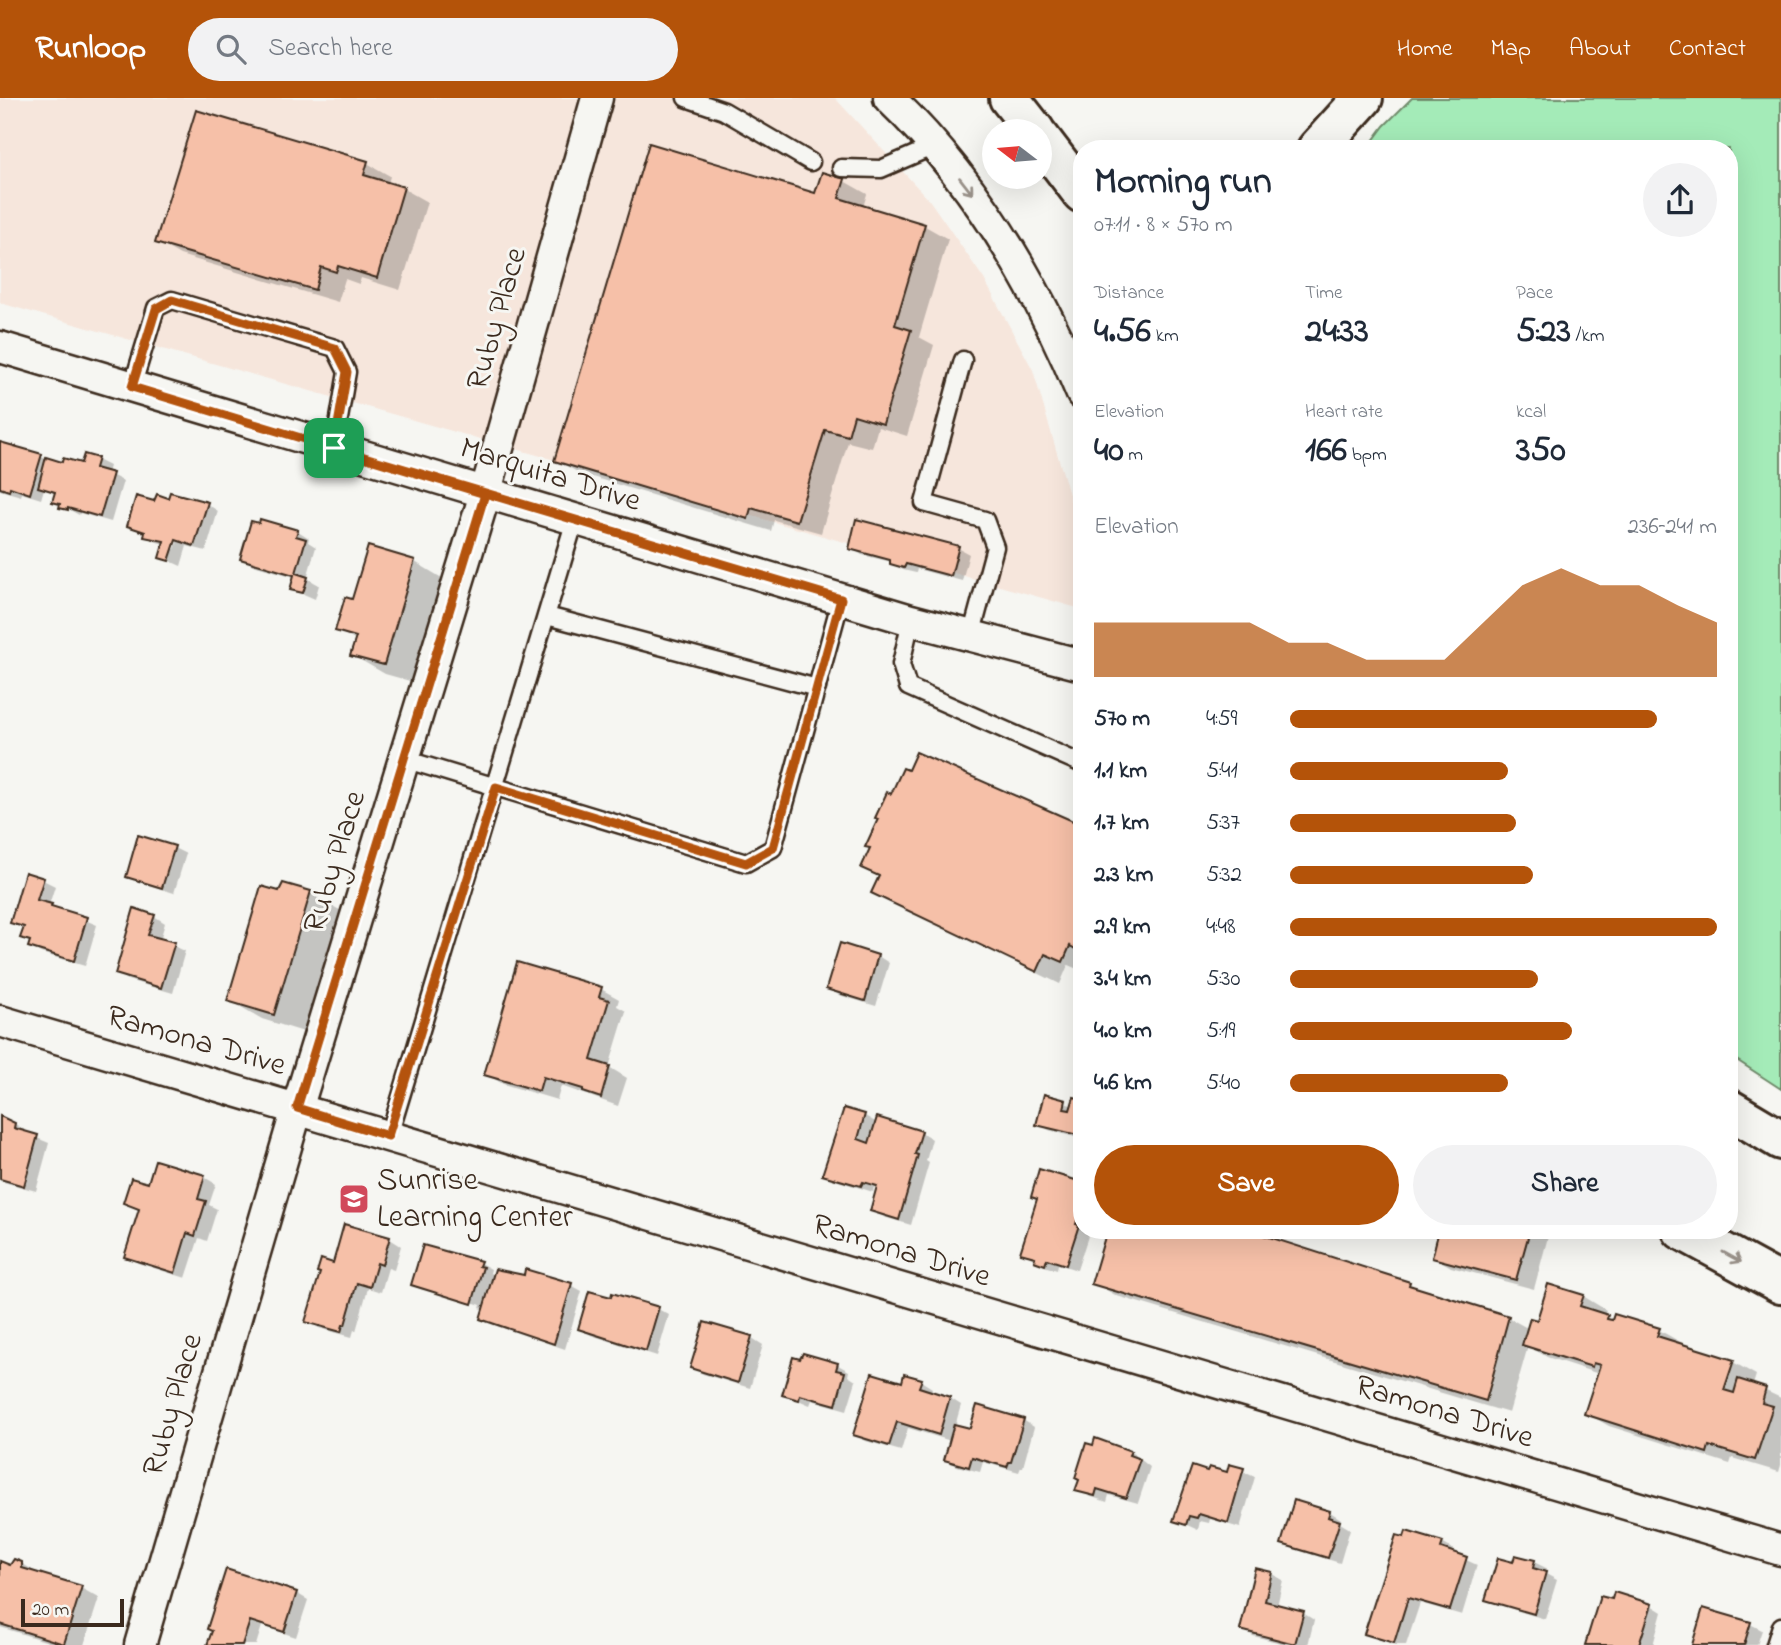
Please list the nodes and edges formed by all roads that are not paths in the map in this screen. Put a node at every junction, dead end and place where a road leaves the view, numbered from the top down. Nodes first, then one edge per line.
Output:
1 (597, 98) edge
2 (686, 98) edge
3 (889, 98) edge
4 (1010, 98) edge
5 (1363, 98) edge
6 (1026, 119) edge
7 (1325, 140) edge
8 (934, 146) junction
9 (1052, 154) edge
10 (811, 162) dead end
11 (841, 168) dead end
12 (1073, 181) edge
13 (0, 347) edge
14 (963, 360) dead end
15 (1073, 373) edge
16 (132, 387) junction
17 (334, 448) junction
18 (485, 494) junction
19 (575, 520) junction
20 (841, 599) junction
21 (547, 616) junction
22 (911, 620) junction
23 (971, 636) junction
24 (1073, 662) edge
25 (817, 688) junction
26 (404, 759) junction
27 (1073, 760) edge
28 (496, 787) junction
29 (0, 1021) edge
30 (297, 1108) junction
31 (1738, 1114) edge
32 (388, 1136) junction
33 (1781, 1140) edge
34 (1698, 1239) edge
35 (1781, 1284) edge
36 (1781, 1550) edge
37 (1781, 1626) edge
38 (140, 1645) edge
39 (1776, 1645) edge

1 - 18 street, Ruby Place
2 - 10 lane
3 - 8 street
4 - 6 main road
5 - 7 main road
8 - 11 lane
8 -> 15 street
9 - 12 main road
13 - 16 street, Marquita Drive
14 - 23 lane
16 - 17 street, Marquita Drive
16 - 17 lane
17 - 18 street, Marquita Drive
18 - 19 street, Marquita Drive
18 - 26 street, Ruby Place
19 - 20 street, Marquita Drive
19 - 21 lane
20 - 22 street, Marquita Drive
20 - 25 lane
21 - 25 lane
21 - 28 lane
22 - 23 street, Marquita Drive
22 - 27 lane
23 - 24 street, Marquita Drive
25 - 28 lane
26 - 28 lane
26 - 30 street, Ruby Place
28 - 32 lane
29 - 30 street, Ramona Drive
30 - 32 street, Ramona Drive
30 - 38 street, Ruby Place
31 - 33 main road
32 - 36 street, Ramona Drive
34 -> 35 main road
37 - 39 lane

